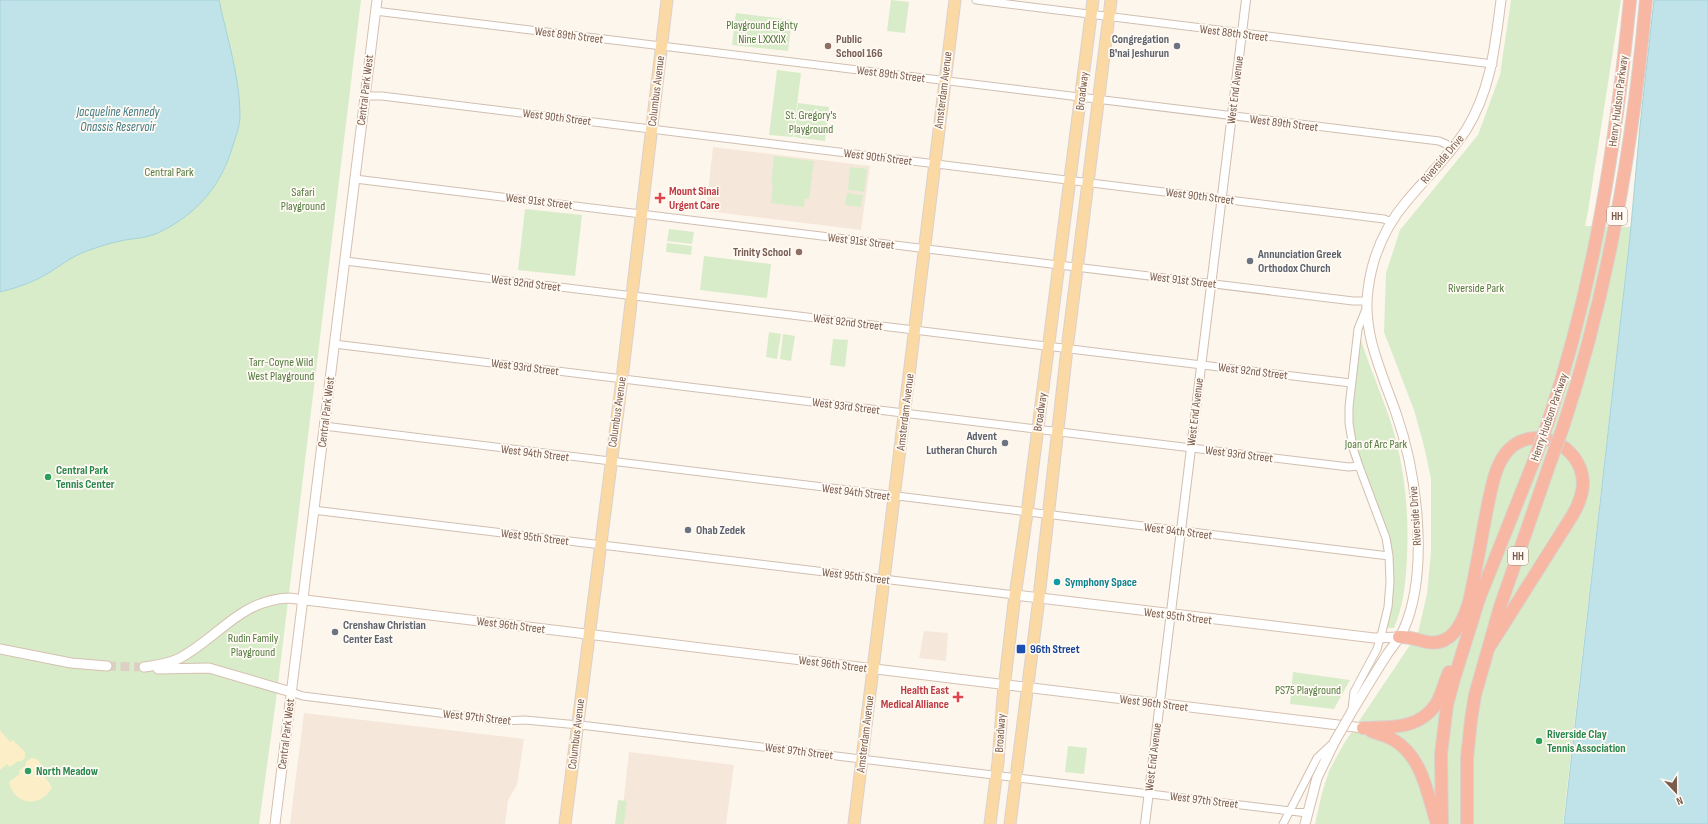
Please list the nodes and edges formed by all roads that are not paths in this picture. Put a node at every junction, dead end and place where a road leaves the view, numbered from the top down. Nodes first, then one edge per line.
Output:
1 (377, 0) edge
2 (667, 0) edge
3 (955, 0) edge
4 (976, 0) edge
5 (1094, 0) edge
6 (1111, 0) edge
7 (1246, 0) edge
8 (1501, 0) edge
9 (1630, 0) edge
10 (1646, 0) edge
11 (375, 11) junction
12 (1092, 15) junction
13 (1109, 17) junction
14 (1242, 34) junction
15 (662, 46) junction
16 (1493, 64) junction
17 (945, 80) junction
18 (364, 96) junction
19 (1081, 97) junction
20 (1098, 99) junction
21 (1232, 117) junction
22 (652, 129) junction
23 (1452, 149) junction
24 (934, 164) junction
25 (355, 179) junction
26 (1070, 180) junction
27 (1088, 182) junction
28 (1222, 199) junction
29 (641, 214) junction
30 (1391, 222) junction
31 (924, 248) junction
32 (344, 261) junction
33 (1059, 265) junction
34 (1077, 267) junction
35 (1211, 284) junction
36 (631, 296) junction
37 (1367, 305) junction
38 (915, 330) junction
39 (334, 344) junction
40 (1049, 347) junction
41 (1067, 349) junction
42 (1201, 365) junction
43 (622, 378) junction
44 (1351, 383) junction
45 (905, 413) junction
46 (324, 426) junction
47 (1038, 430) junction
48 (1058, 432) junction
49 (1191, 448) junction
50 (610, 462) junction
51 (1359, 466) junction
52 (895, 497) junction
53 (314, 510) junction
54 (1027, 513) junction
55 (1047, 515) junction
56 (1181, 531) junction
57 (600, 545) junction
58 (1389, 556) junction
59 (885, 579) junction
60 (1015, 595) junction
61 (1039, 598) junction
62 (302, 599) junction
63 (1170, 615) junction
64 (1467, 633) junction
65 (589, 634) junction
66 (1400, 636) junction
67 (1380, 638) junction
68 (0, 649) edge
69 (1488, 649) junction
70 (107, 666) tunnel mouth
71 (873, 669) junction
72 (1004, 686) junction
73 (1028, 689) junction
74 (291, 692) junction
75 (1160, 704) junction
76 (1351, 713) junction
77 (577, 725) junction
78 (1363, 728) junction
79 (1335, 741) junction
80 (862, 758) junction
81 (996, 775) junction
82 (1016, 778) junction
83 (1466, 789) junction
84 (1148, 794) junction
85 (1289, 811) junction
86 (1307, 813) junction
87 (275, 824) edge
88 (565, 824) edge
89 (854, 824) edge
90 (990, 824) edge
91 (1010, 824) edge
92 (1145, 824) edge
93 (1283, 824) edge
94 (1305, 824) edge
95 (1437, 824) edge
96 (1442, 824) edge
97 (1467, 824) edge
98 (1474, 824) edge

1 - 11 main road, Central Park West
2 - 15 main road, Columbus Avenue
3 - 17 main road, Amsterdam Avenue
4 - 12 street, West 88th Street
5 - 12 main road, Broadway
6 - 13 main road, Broadway
7 - 14 street, West End Avenue
8 - 16 main road, Riverside Drive
9 - 64 highway, Henry Hudson Parkway / HH, bridge
10 - 69 highway, Henry Hudson Parkway / HH, bridge
11 - 15 street, West 89th Street
11 - 18 main road, Central Park West
12 - 13 street, West 88th Street
12 - 19 main road, Broadway
13 - 14 street, West 88th Street
13 - 20 main road, Broadway
14 - 16 street, West 88th Street
14 - 21 street, West End Avenue
15 - 17 street, West 89th Street
15 - 22 main road, Columbus Avenue
16 - 23 main road, Riverside Drive
17 - 19 street, West 89th Street
17 - 24 main road, Amsterdam Avenue
18 - 22 street, West 90th Street
18 - 25 main road, Central Park West
19 - 20 street, West 89th Street
19 - 26 main road, Broadway
20 - 21 street, West 89th Street
20 - 27 main road, Broadway
21 - 23 street, West 89th Street
21 - 28 street, West End Avenue
22 - 24 street, West 90th Street
22 - 29 main road, Columbus Avenue
23 - 30 main road, Riverside Drive
24 - 26 street, West 90th Street
24 - 31 main road, Amsterdam Avenue
25 - 29 street, West 91st Street
25 - 32 main road, Central Park West
26 - 27 street, West 90th Street
26 - 33 main road, Broadway
27 - 28 street, West 90th Street
27 - 34 main road, Broadway
28 - 30 street, West 90th Street
28 - 35 street, West End Avenue
29 - 31 street, West 91st Street
29 - 36 main road, Columbus Avenue
30 - 37 main road, Riverside Drive
31 - 33 street, West 91st Street
31 - 38 main road, Amsterdam Avenue
32 - 36 street, West 92nd Street
32 - 39 main road, Central Park West
33 - 34 street, West 91st Street
33 - 40 main road, Broadway
34 - 35 street, West 91st Street
34 - 41 main road, Broadway
35 - 37 street, West 91st Street
35 - 42 street, West End Avenue
36 - 38 street, West 92nd Street
36 - 43 main road, Columbus Avenue
37 - 44 street, Riverside Drive
37 - 66 main road, Riverside Drive
38 - 40 street, West 92nd Street
38 - 45 main road, Amsterdam Avenue
39 - 43 street, West 93rd Street
39 - 46 main road, Central Park West
40 - 41 street, West 92nd Street
40 - 47 main road, Broadway
41 - 42 street, West 92nd Street
41 - 48 main road, Broadway
42 - 44 street, West 92nd Street
42 - 49 street, West End Avenue
43 - 45 street, West 93rd Street
43 - 50 main road, Columbus Avenue
44 - 51 street, Riverside Drive
45 - 47 street, West 93rd Street
45 - 52 main road, Amsterdam Avenue
46 - 50 street, West 94th Street
46 - 53 main road, Central Park West
47 - 48 street, West 93rd Street
47 - 54 main road, Broadway
48 - 49 street, West 93rd Street
48 - 55 main road, Broadway
49 - 51 street, West 93rd Street
49 - 56 street, West End Avenue
50 - 52 street, West 94th Street
50 - 57 main road, Columbus Avenue
51 - 58 street, Riverside Drive
52 - 54 street, West 94th Street
52 - 59 main road, Amsterdam Avenue
53 - 57 street, West 95th Street
53 - 62 main road, Central Park West
54 - 55 street, West 94th Street
54 - 60 main road, Broadway
55 - 56 street, West 94th Street
55 - 61 main road, Broadway
56 - 58 street, West 94th Street
56 - 63 street, West End Avenue
57 - 59 street, West 95th Street
57 - 65 main road, Columbus Avenue
58 - 67 street, Riverside Drive
59 - 60 street, West 95th Street
59 - 71 main road, Amsterdam Avenue
60 - 61 main road, West 95th Street
60 - 72 main road, Broadway
61 - 63 main road, West 95th Street
61 - 73 main road, Broadway
62 - 65 main road, West 96th Street
62 - 74 main road, Central Park West
62 - 74 main road, West 96th Street
63 - 67 main road, West 95th Street
63 - 75 street, West End Avenue
64 - 78 highway
64 - 96 highway, Henry Hudson Parkway / HH
65 - 71 main road, West 96th Street
65 - 77 main road, Columbus Avenue
66 - 67 main road, West 95th Street
66 - 69 highway
66 - 76 main road, Riverside Drive
67 - 76 street, Riverside Drive
68 - 70 main road
69 - 83 highway, Henry Hudson Parkway / HH
71 - 72 main road, West 96th Street
71 - 80 main road, Amsterdam Avenue
72 - 73 main road, West 96th Street
72 - 81 main road, Broadway
73 - 75 main road, West 96th Street
73 - 82 main road, Broadway
74 - 77 street, West 97th Street
74 - 87 main road, Central Park West
75 - 78 main road, West 96th Street
75 - 84 street, West End Avenue
76 - 79 main road, Riverside Drive, bridge
77 - 80 street, West 97th Street
77 - 88 main road, Columbus Avenue
78 - 95 highway
79 - 85 street, Riverside Drive
79 - 86 main road, Riverside Drive
80 - 81 street, West 97th Street
80 - 89 main road, Amsterdam Avenue
81 - 82 street, West 97th Street
81 - 90 main road, Broadway
82 - 84 street, West 97th Street
82 - 91 main road, Broadway
83 - 97 highway, Henry Hudson Parkway / HH
83 - 98 highway
84 - 85 street, West 97th Street
84 - 92 street, West End Avenue
85 - 86 street, West 97th Street
85 - 93 street, Riverside Drive
86 - 94 main road, Riverside Drive

